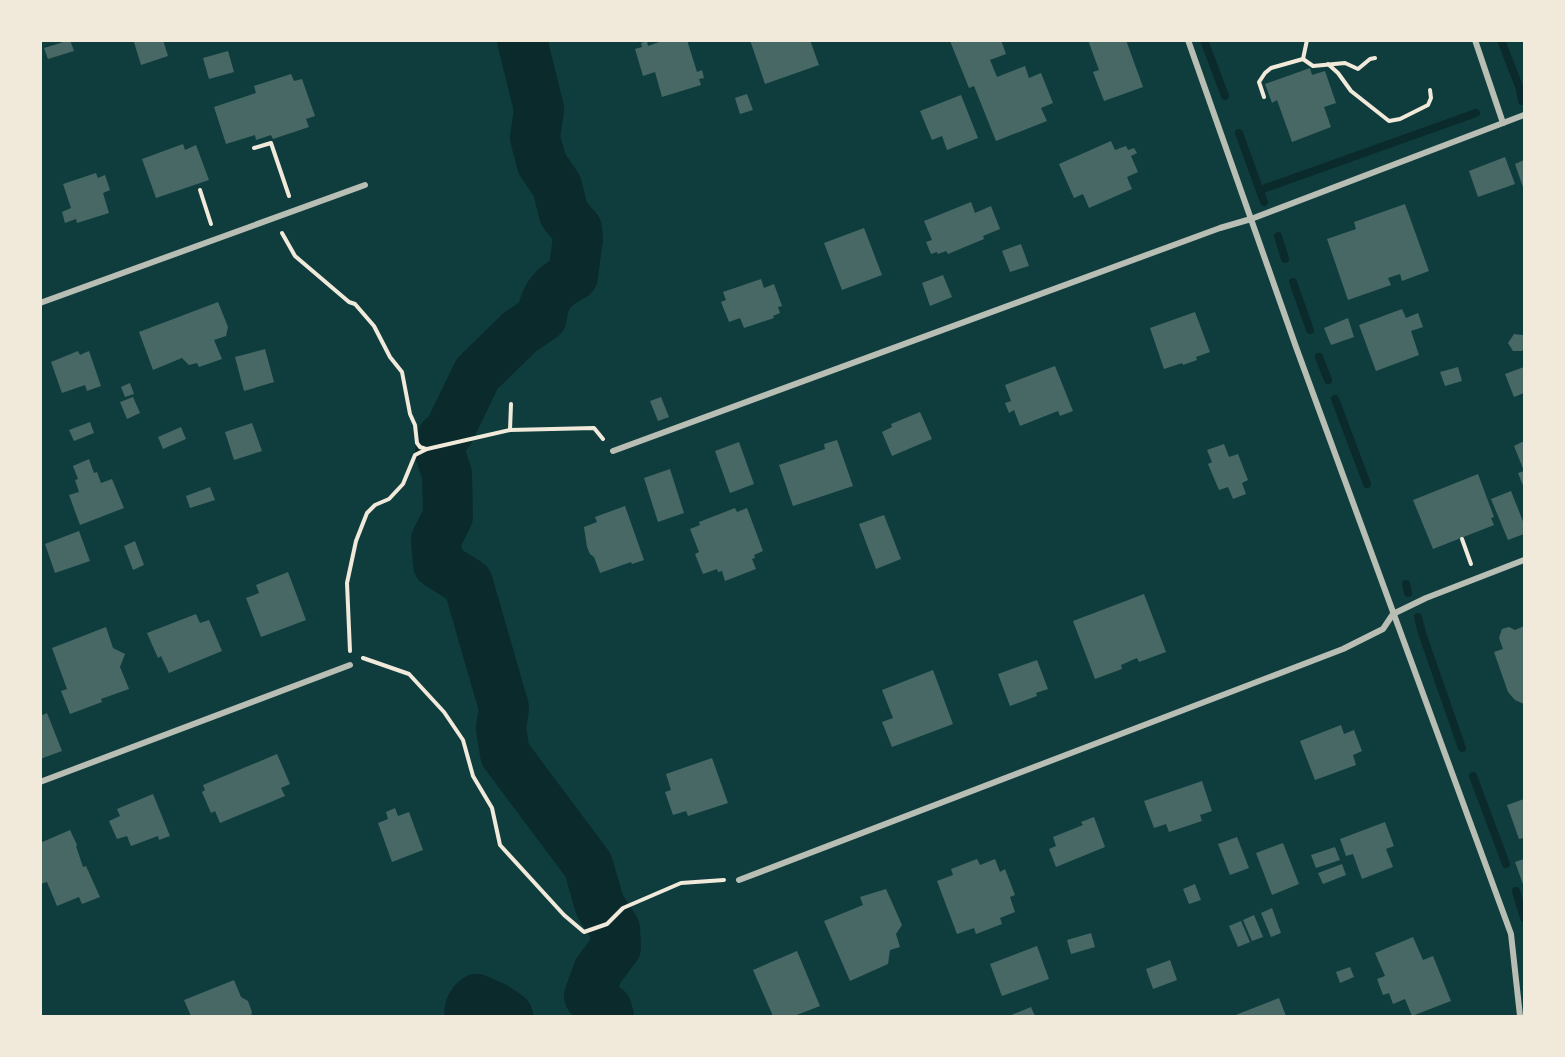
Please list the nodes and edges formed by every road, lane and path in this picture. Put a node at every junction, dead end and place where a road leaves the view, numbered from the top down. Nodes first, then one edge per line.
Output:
1 (1188, 40) edge
2 (1307, 40) edge
3 (1475, 40) edge
4 (1375, 58) dead end
5 (1303, 59) junction
6 (1327, 64) junction
7 (1430, 90) dead end
8 (1264, 97) dead end
9 (1524, 116) edge
10 (1503, 123) junction
11 (254, 148) dead end
12 (365, 185) dead end
13 (286, 187) dead end
14 (200, 190) dead end
15 (209, 218) dead end
16 (272, 219) junction
17 (1251, 219) junction
18 (40, 303) edge
19 (511, 404) dead end
20 (510, 430) junction
21 (427, 449) junction
22 (613, 451) joint
23 (1462, 539) dead end
24 (1468, 556) dead end
25 (1524, 560) edge
26 (1394, 614) junction
27 (350, 665) junction
28 (40, 782) edge
29 (739, 879) joint
30 (1520, 1017) edge

1 - 17 street
2 - 5 path
3 - 10 street
4 - 6 path
5 - 6 path
5 - 8 path
6 - 7 path
9 - 10 street
10 - 17 street
11 - 13 path
12 - 16 street
14 - 15 path
16 - 18 street
16 - 21 path
17 - 22 street
17 - 26 street
19 - 20 path
20 - 21 path
20 - 22 path
21 - 27 path
23 - 24 path
25 - 26 street
26 - 29 street
26 - 30 street
27 - 28 street
27 - 29 path

